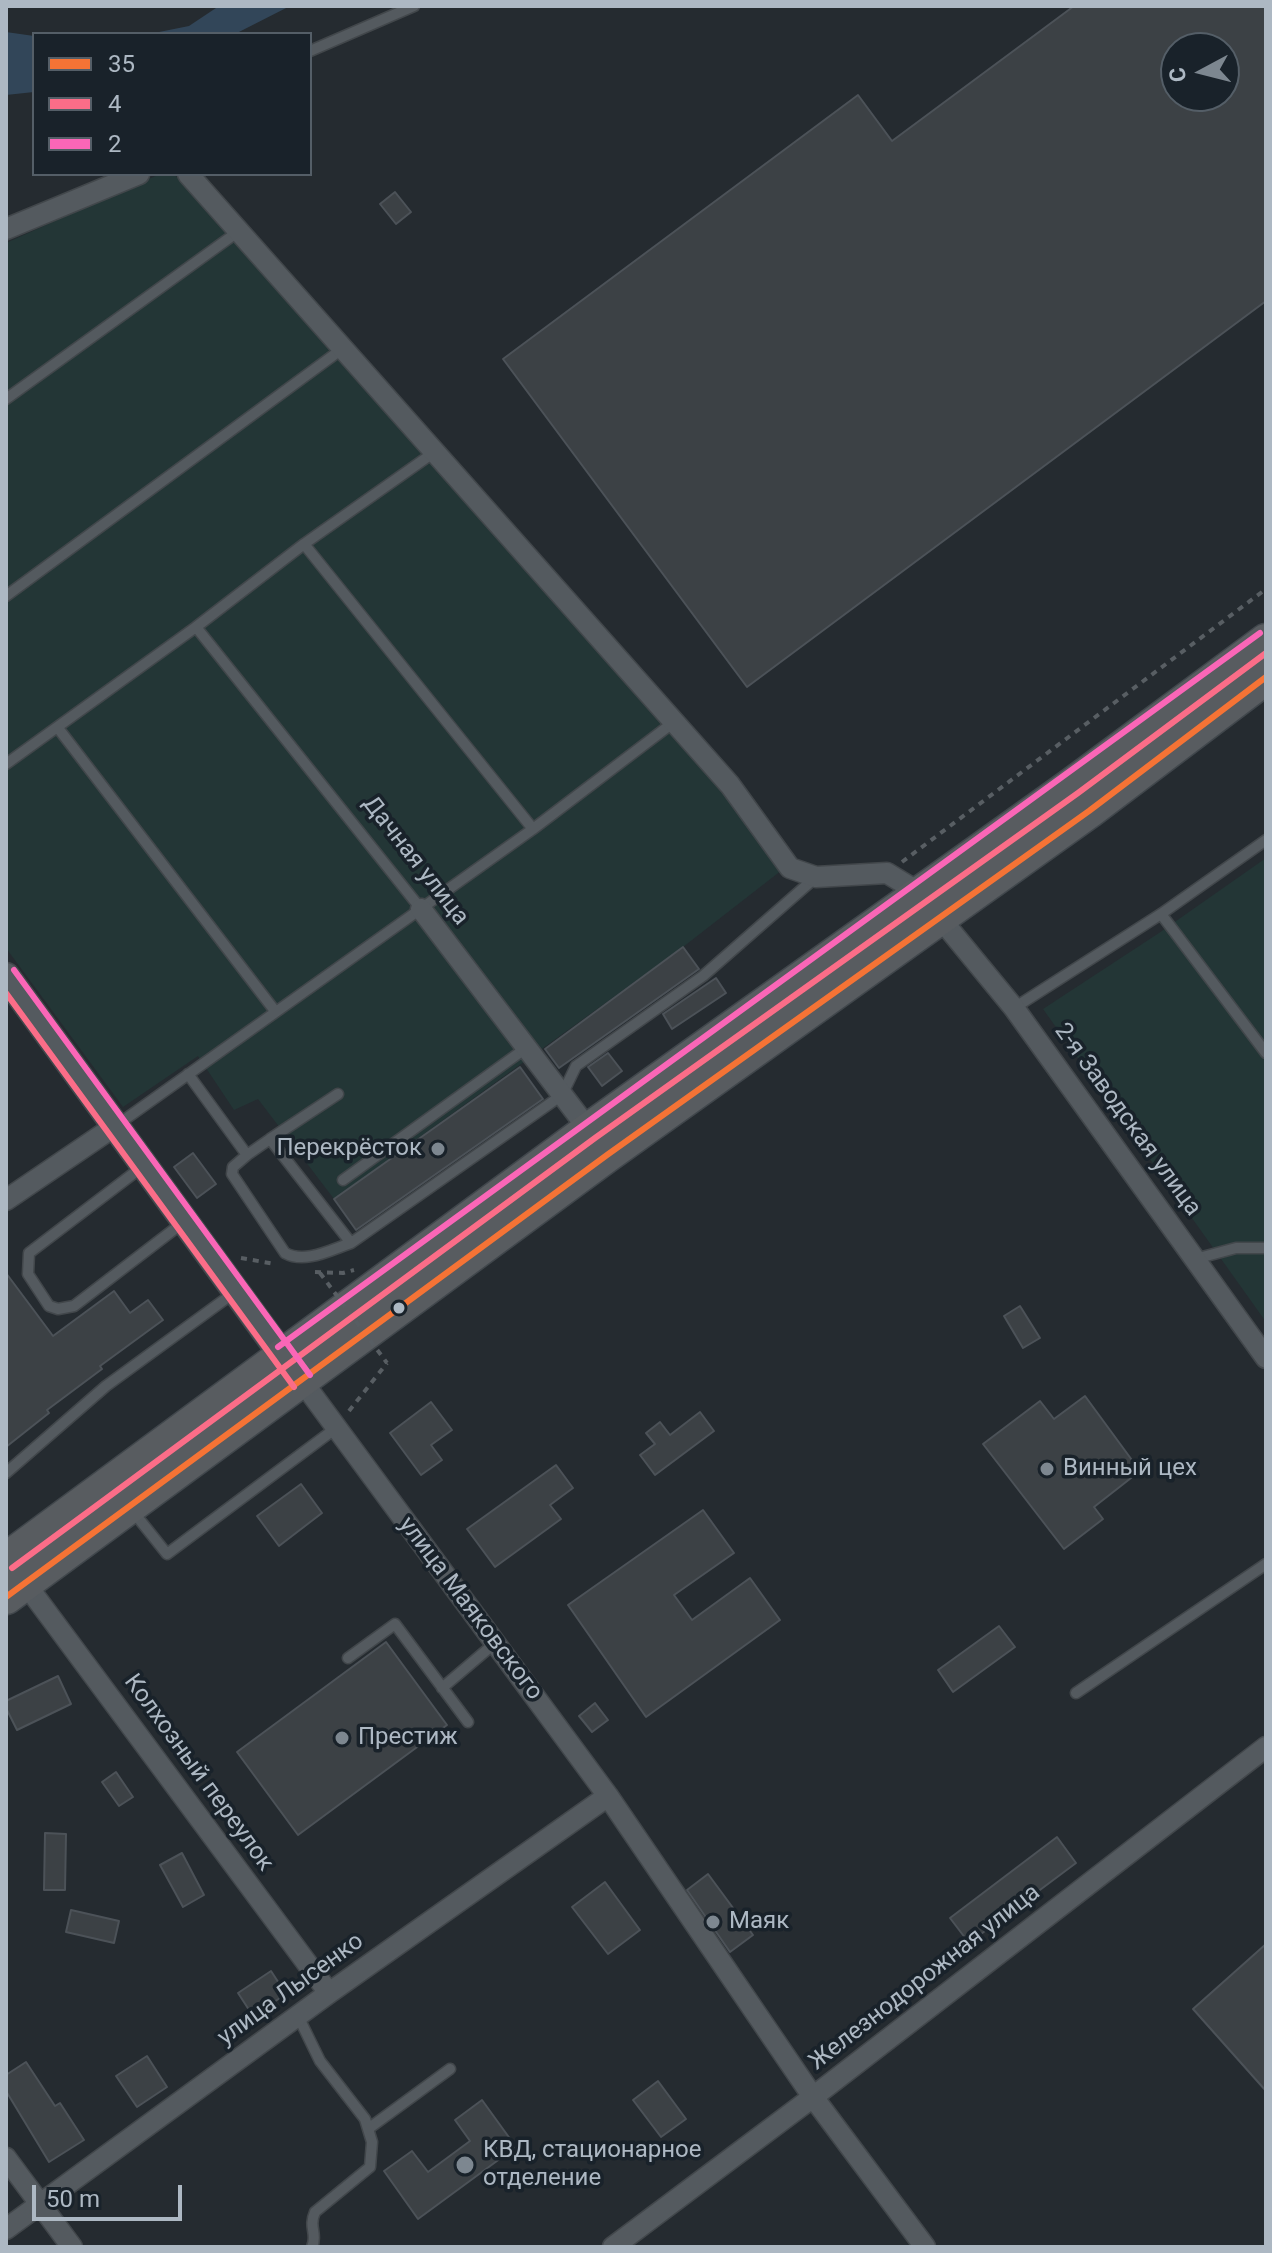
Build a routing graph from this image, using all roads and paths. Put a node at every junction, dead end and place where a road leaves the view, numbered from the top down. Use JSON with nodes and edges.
{"nodes":[{"id":1,"x":414,"y":6,"type":"edge"},
{"id":2,"x":312,"y":50,"type":"edge"},
{"id":3,"x":134,"y":176,"type":"edge"},
{"id":4,"x":190,"y":176,"type":"edge"},
{"id":5,"x":6,"y":229,"type":"edge"},
{"id":6,"x":239,"y":231,"type":"junction"},
{"id":7,"x":342,"y":349,"type":"junction"},
{"id":8,"x":6,"y":399,"type":"edge"},
{"id":9,"x":436,"y":451,"type":"junction"},
{"id":10,"x":304,"y":544,"type":"junction"},
{"id":11,"x":1266,"y":589,"type":"edge"},
{"id":12,"x":6,"y":596,"type":"edge"},
{"id":13,"x":196,"y":627,"type":"junction"},
{"id":14,"x":1266,"y":641,"type":"edge"},
{"id":15,"x":1266,"y":677,"type":"edge"},
{"id":16,"x":674,"y":722,"type":"junction"},
{"id":17,"x":58,"y":728,"type":"junction"},
{"id":18,"x":6,"y":764,"type":"edge"},
{"id":19,"x":533,"y":829,"type":"junction"},
{"id":20,"x":1266,"y":840,"type":"edge"},
{"id":21,"x":887,"y":873,"type":"junction"},
{"id":22,"x":816,"y":877,"type":"junction"},
{"id":23,"x":929,"y":907,"type":"junction"},
{"id":24,"x":421,"y":909,"type":"junction"},
{"id":25,"x":1161,"y":914,"type":"junction"},
{"id":26,"x":6,"y":976,"type":"edge"},
{"id":27,"x":1014,"y":1008,"type":"junction"},
{"id":28,"x":275,"y":1011,"type":"junction"},
{"id":29,"x":526,"y":1048,"type":"junction"},
{"id":30,"x":1266,"y":1053,"type":"edge"},
{"id":31,"x":188,"y":1074,"type":"junction"},
{"id":32,"x":338,"y":1094,"type":"dead end"},
{"id":33,"x":562,"y":1095,"type":"junction"},
{"id":34,"x":115,"y":1126,"type":"junction"},
{"id":35,"x":589,"y":1130,"type":"junction"},
{"id":36,"x":270,"y":1139,"type":"junction"},
{"id":37,"x":247,"y":1155,"type":"junction"},
{"id":38,"x":144,"y":1166,"type":"junction"},
{"id":39,"x":343,"y":1180,"type":"dead end"},
{"id":40,"x":6,"y":1200,"type":"edge"},
{"id":41,"x":185,"y":1221,"type":"junction"},
{"id":42,"x":351,"y":1243,"type":"junction"},
{"id":43,"x":1266,"y":1248,"type":"edge"},
{"id":44,"x":1195,"y":1259,"type":"junction"},
{"id":45,"x":320,"y":1273,"type":"dead end"},
{"id":46,"x":237,"y":1291,"type":"junction"},
{"id":47,"x":1266,"y":1358,"type":"edge"},
{"id":48,"x":293,"y":1368,"type":"junction"},
{"id":49,"x":336,"y":1428,"type":"junction"},
{"id":50,"x":6,"y":1473,"type":"edge"},
{"id":51,"x":130,"y":1507,"type":"junction"},
{"id":52,"x":1266,"y":1564,"type":"edge"},
{"id":53,"x":12,"y":1580,"type":"edge"},
{"id":54,"x":495,"y":1643,"type":"junction"},
{"id":55,"x":348,"y":1658,"type":"dead end"},
{"id":56,"x":442,"y":1688,"type":"junction"},
{"id":57,"x":1076,"y":1693,"type":"dead end"},
{"id":58,"x":468,"y":1722,"type":"dead end"},
{"id":59,"x":1266,"y":1747,"type":"edge"},
{"id":60,"x":608,"y":1796,"type":"junction"},
{"id":61,"x":329,"y":1993,"type":"junction"},
{"id":62,"x":298,"y":2016,"type":"junction"},
{"id":63,"x":450,"y":2069,"type":"dead end"},
{"id":64,"x":813,"y":2097,"type":"junction"},
{"id":65,"x":368,"y":2129,"type":"junction"},
{"id":66,"x":6,"y":2158,"type":"edge"},
{"id":67,"x":40,"y":2204,"type":"junction"},
{"id":68,"x":6,"y":2229,"type":"edge"},
{"id":69,"x":617,"y":2246,"type":"edge"},
{"id":70,"x":72,"y":2247,"type":"edge"},
{"id":71,"x":312,"y":2247,"type":"edge"},
{"id":72,"x":925,"y":2247,"type":"edge"}],
"edges":[{"from":1,"to":2,"type":"lane"},
{"from":3,"to":5,"type":"street"},
{"from":4,"to":6,"type":"street"},
{"from":6,"to":7,"type":"street"},
{"from":6,"to":8,"type":"lane"},
{"from":7,"to":9,"type":"street"},
{"from":7,"to":12,"type":"lane"},
{"from":9,"to":10,"type":"lane"},
{"from":9,"to":16,"type":"street"},
{"from":10,"to":13,"type":"lane"},
{"from":10,"to":19,"type":"lane"},
{"from":11,"to":21,"type":"path"},
{"from":13,"to":17,"type":"lane"},
{"from":13,"to":24,"type":"lane","name":"Дачная улица"},
{"from":14,"to":23,"type":"highway"},
{"from":15,"to":23,"type":"highway"},
{"from":16,"to":19,"type":"lane"},
{"from":16,"to":22,"type":"street"},
{"from":17,"to":18,"type":"lane"},
{"from":17,"to":28,"type":"lane"},
{"from":19,"to":24,"type":"lane"},
{"from":20,"to":25,"type":"lane"},
{"from":21,"to":22,"type":"street"},
{"from":21,"to":23,"type":"street","name":"2-я Заводская улица"},
{"from":22,"to":33,"type":"lane"},
{"from":23,"to":27,"type":"street","name":"2-я Заводская улица"},
{"from":23,"to":35,"type":"highway"},
{"from":23,"to":48,"type":"highway"},
{"from":24,"to":28,"type":"lane"},
{"from":24,"to":29,"type":"street","name":"Дачная улица"},
{"from":25,"to":27,"type":"lane"},
{"from":25,"to":30,"type":"lane"},
{"from":26,"to":34,"type":"street","name":"улица Маяковского"},
{"from":27,"to":44,"type":"street","name":"2-я Заводская улица"},
{"from":28,"to":31,"type":"lane"},
{"from":29,"to":33,"type":"street","name":"Дачная улица"},
{"from":29,"to":39,"type":"lane"},
{"from":31,"to":34,"type":"lane"},
{"from":31,"to":37,"type":"lane"},
{"from":32,"to":36,"type":"lane"},
{"from":33,"to":35,"type":"street","name":"Дачная улица"},
{"from":33,"to":42,"type":"lane"},
{"from":34,"to":38,"type":"street","name":"улица Маяковского"},
{"from":34,"to":40,"type":"street"},
{"from":35,"to":48,"type":"highway"},
{"from":36,"to":37,"type":"lane"},
{"from":36,"to":42,"type":"lane"},
{"from":37,"to":42,"type":"lane"},
{"from":38,"to":41,"type":"street","name":"улица Маяковского"},
{"from":38,"to":41,"type":"lane"},
{"from":41,"to":46,"type":"street","name":"улица Маяковского"},
{"from":43,"to":44,"type":"lane"},
{"from":44,"to":47,"type":"street","name":"2-я Заводская улица"},
{"from":45,"to":49,"type":"path","bridge":true},
{"from":46,"to":48,"type":"street","name":"улица Маяковского"},
{"from":46,"to":50,"type":"lane"},
{"from":48,"to":49,"type":"street","name":"улица Маяковского"},
{"from":48,"to":51,"type":"highway"},
{"from":48,"to":53,"type":"highway"},
{"from":49,"to":51,"type":"lane"},
{"from":49,"to":54,"type":"street","name":"улица Маяковского"},
{"from":51,"to":53,"type":"highway"},
{"from":52,"to":57,"type":"lane"},
{"from":53,"to":61,"type":"street","name":"Колхозный переулок"},
{"from":54,"to":56,"type":"lane"},
{"from":54,"to":60,"type":"street","name":"улица Маяковского"},
{"from":55,"to":56,"type":"lane"},
{"from":56,"to":58,"type":"lane"},
{"from":59,"to":64,"type":"street","name":"Железнодорожная улица"},
{"from":60,"to":61,"type":"street","name":"улица Лысенко"},
{"from":60,"to":64,"type":"street","name":"улица Маяковского"},
{"from":61,"to":62,"type":"street","name":"улица Лысенко"},
{"from":62,"to":65,"type":"lane"},
{"from":62,"to":67,"type":"street","name":"улица Лысенко"},
{"from":63,"to":65,"type":"lane"},
{"from":64,"to":69,"type":"street","name":"Железнодорожная улица"},
{"from":64,"to":72,"type":"street","name":"улица Маяковского"},
{"from":65,"to":71,"type":"lane"},
{"from":66,"to":67,"type":"street"},
{"from":67,"to":68,"type":"street","name":"улица Лысенко"},
{"from":67,"to":70,"type":"street"}]}
